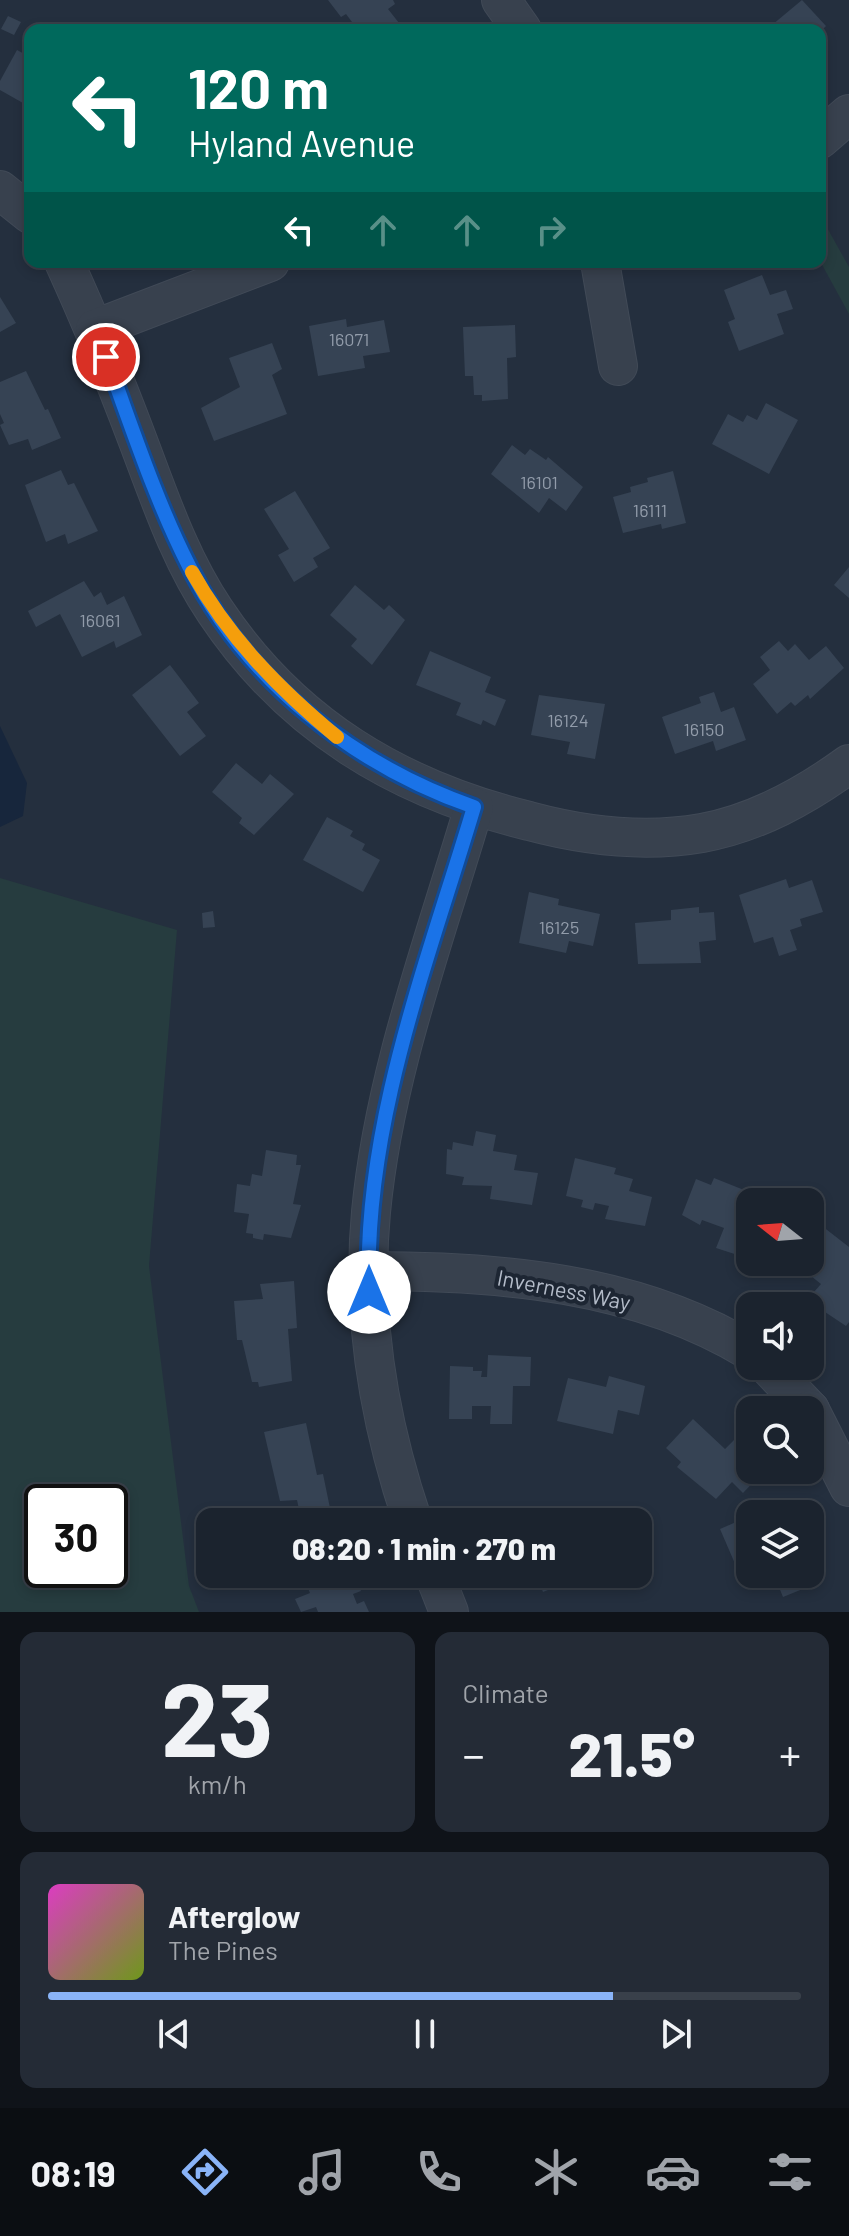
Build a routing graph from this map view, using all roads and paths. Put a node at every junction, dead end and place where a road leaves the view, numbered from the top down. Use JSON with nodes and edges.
{"nodes":[{"id":1,"x":501,"y":0,"type":"edge"},
{"id":2,"x":518,"y":24,"type":"edge"},
{"id":3,"x":849,"y":114,"type":"edge"},
{"id":4,"x":826,"y":134,"type":"edge"},
{"id":5,"x":0,"y":190,"type":"edge"},
{"id":6,"x":24,"y":209,"type":"edge"},
{"id":7,"x":67,"y":268,"type":"edge"},
{"id":8,"x":254,"y":268,"type":"edge"},
{"id":9,"x":601,"y":268,"type":"edge"},
{"id":10,"x":95,"y":329,"type":"junction"},
{"id":11,"x":618,"y":366,"type":"dead end"},
{"id":12,"x":849,"y":764,"type":"edge"},
{"id":13,"x":474,"y":807,"type":"junction"},
{"id":14,"x":368,"y":1271,"type":"junction"},
{"id":15,"x":736,"y":1343,"type":"edge"},
{"id":16,"x":781,"y":1380,"type":"edge"},
{"id":17,"x":797,"y":1396,"type":"edge"},
{"id":18,"x":824,"y":1438,"type":"edge"},
{"id":19,"x":849,"y":1487,"type":"edge"},
{"id":20,"x":409,"y":1508,"type":"edge"},
{"id":21,"x":440,"y":1588,"type":"edge"},
{"id":22,"x":449,"y":1612,"type":"edge"}],
"edges":[{"from":1,"to":2,"type":"street"},
{"from":3,"to":4,"type":"street"},
{"from":5,"to":6,"type":"street"},
{"from":7,"to":10,"type":"street"},
{"from":8,"to":10,"type":"street"},
{"from":9,"to":11,"type":"street"},
{"from":10,"to":13,"type":"street"},
{"from":12,"to":13,"type":"street"},
{"from":13,"to":14,"type":"street"},
{"from":14,"to":15,"type":"street","name":"Inverness Way"},
{"from":14,"to":20,"type":"street"},
{"from":16,"to":17,"type":"street"},
{"from":18,"to":19,"type":"street"},
{"from":21,"to":22,"type":"street"}]}
